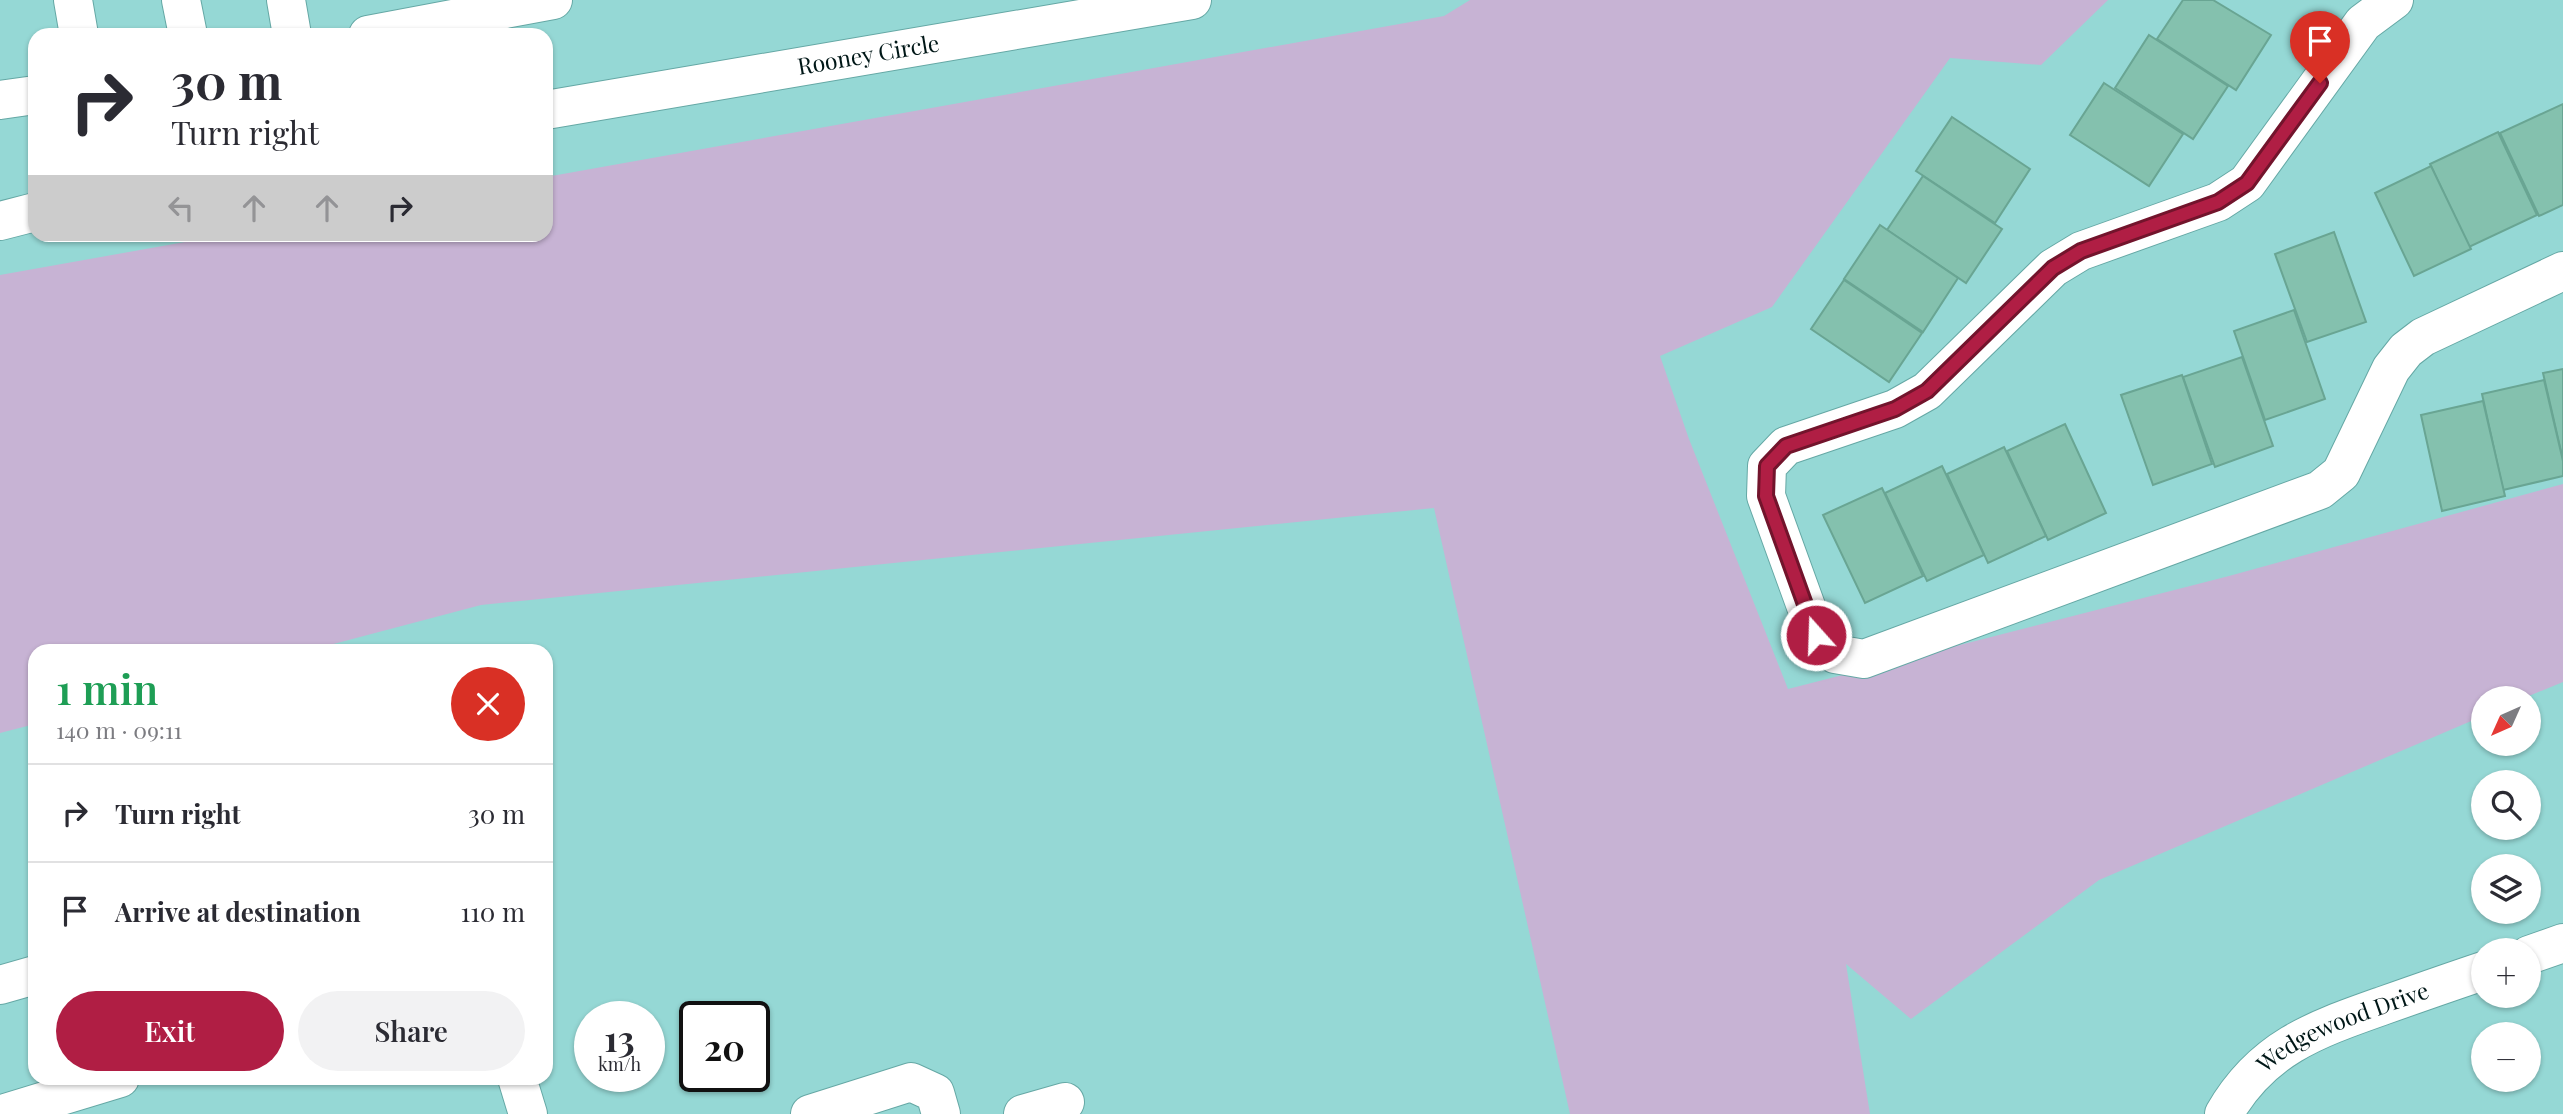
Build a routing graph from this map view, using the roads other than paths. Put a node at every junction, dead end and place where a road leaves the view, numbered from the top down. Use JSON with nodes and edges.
{"nodes":[{"id":1,"x":73,"y":0,"type":"edge"},
{"id":2,"x":181,"y":0,"type":"edge"},
{"id":3,"x":286,"y":0,"type":"edge"},
{"id":4,"x":553,"y":0,"type":"edge"},
{"id":5,"x":1178,"y":1,"type":"edge"},
{"id":6,"x":2390,"y":3,"type":"edge"},
{"id":7,"x":78,"y":28,"type":"edge"},
{"id":8,"x":187,"y":28,"type":"edge"},
{"id":9,"x":291,"y":28,"type":"edge"},
{"id":10,"x":405,"y":28,"type":"edge"},
{"id":11,"x":28,"y":96,"type":"edge"},
{"id":12,"x":0,"y":100,"type":"edge"},
{"id":13,"x":553,"y":109,"type":"edge"},
{"id":14,"x":28,"y":214,"type":"edge"},
{"id":15,"x":0,"y":221,"type":"edge"},
{"id":16,"x":2563,"y":271,"type":"edge"},
{"id":17,"x":2563,"y":943,"type":"edge"},
{"id":18,"x":2541,"y":951,"type":"edge"},
{"id":19,"x":2471,"y":975,"type":"edge"},
{"id":20,"x":28,"y":977,"type":"edge"},
{"id":21,"x":0,"y":985,"type":"edge"},
{"id":22,"x":97,"y":1085,"type":"edge"},
{"id":23,"x":519,"y":1085,"type":"edge"},
{"id":24,"x":1065,"y":1102,"type":"dead end"},
{"id":25,"x":2,"y":1114,"type":"edge"},
{"id":26,"x":528,"y":1114,"type":"edge"},
{"id":27,"x":810,"y":1114,"type":"edge"},
{"id":28,"x":941,"y":1114,"type":"edge"},
{"id":29,"x":1023,"y":1114,"type":"edge"},
{"id":30,"x":2224,"y":1114,"type":"edge"}],
"edges":[{"from":1,"to":7,"type":"street"},
{"from":2,"to":8,"type":"street"},
{"from":3,"to":9,"type":"street"},
{"from":4,"to":10,"type":"street"},
{"from":5,"to":13,"type":"street","name":"Rooney Circle"},
{"from":6,"to":16,"type":"street"},
{"from":11,"to":12,"type":"street"},
{"from":14,"to":15,"type":"street"},
{"from":17,"to":18,"type":"street"},
{"from":19,"to":30,"type":"street","name":"Wedgewood Drive"},
{"from":20,"to":21,"type":"street"},
{"from":22,"to":25,"type":"street"},
{"from":23,"to":26,"type":"street"},
{"from":24,"to":29,"type":"street"},
{"from":27,"to":28,"type":"street"}]}
